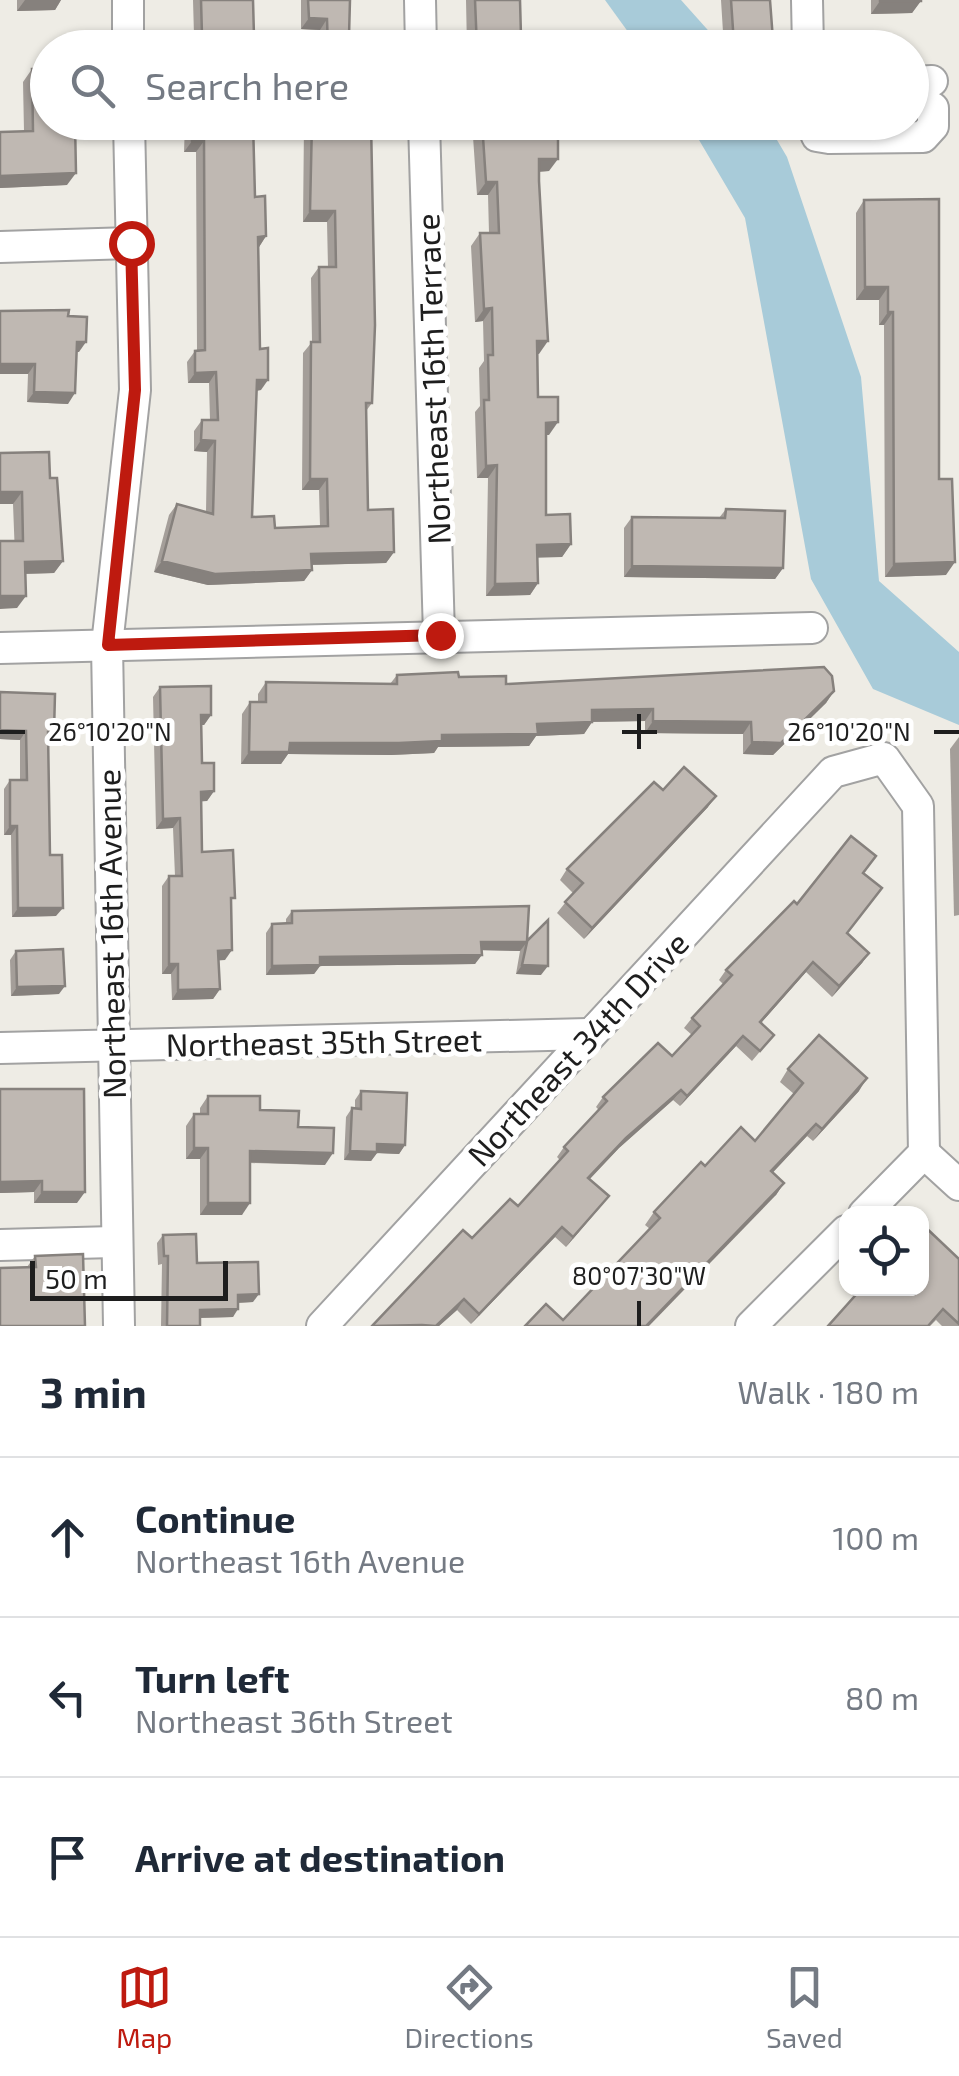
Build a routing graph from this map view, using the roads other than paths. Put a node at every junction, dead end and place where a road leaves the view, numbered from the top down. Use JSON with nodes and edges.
{"nodes":[{"id":1,"x":128,"y":0,"type":"edge"},
{"id":2,"x":420,"y":0,"type":"edge"},
{"id":3,"x":807,"y":0,"type":"edge"},
{"id":4,"x":128,"y":30,"type":"edge"},
{"id":5,"x":421,"y":30,"type":"edge"},
{"id":6,"x":808,"y":30,"type":"edge"},
{"id":7,"x":929,"y":104,"type":"edge"},
{"id":8,"x":929,"y":131,"type":"edge"},
{"id":9,"x":130,"y":140,"type":"edge"},
{"id":10,"x":425,"y":140,"type":"edge"},
{"id":11,"x":131,"y":243,"type":"junction"},
{"id":12,"x":0,"y":247,"type":"edge"},
{"id":13,"x":812,"y":628,"type":"dead end"},
{"id":14,"x":440,"y":635,"type":"junction"},
{"id":15,"x":108,"y":645,"type":"junction"},
{"id":16,"x":0,"y":648,"type":"edge"},
{"id":17,"x":588,"y":1034,"type":"junction"},
{"id":18,"x":111,"y":1046,"type":"junction"},
{"id":19,"x":0,"y":1048,"type":"edge"},
{"id":20,"x":924,"y":1153,"type":"junction"},
{"id":21,"x":959,"y":1185,"type":"edge"},
{"id":22,"x":872,"y":1206,"type":"edge"},
{"id":23,"x":839,"y":1238,"type":"edge"},
{"id":24,"x":114,"y":1242,"type":"junction"},
{"id":25,"x":0,"y":1245,"type":"edge"},
{"id":26,"x":118,"y":1326,"type":"edge"},
{"id":27,"x":322,"y":1326,"type":"edge"},
{"id":28,"x":752,"y":1326,"type":"edge"}],
"edges":[{"from":1,"to":4,"type":"street"},
{"from":2,"to":5,"type":"street"},
{"from":3,"to":6,"type":"street"},
{"from":7,"to":8,"type":"street"},
{"from":9,"to":11,"type":"street","name":"Northeast 16th Avenue"},
{"from":10,"to":14,"type":"street","name":"Northeast 16th Terrace"},
{"from":11,"to":12,"type":"street"},
{"from":11,"to":15,"type":"street","name":"Northeast 16th Avenue"},
{"from":13,"to":14,"type":"street"},
{"from":14,"to":15,"type":"street"},
{"from":15,"to":16,"type":"street"},
{"from":15,"to":18,"type":"street","name":"Northeast 16th Avenue"},
{"from":17,"to":18,"type":"street","name":"Northeast 35th Street"},
{"from":17,"to":20,"type":"street","name":"Northeast 34th Drive"},
{"from":17,"to":27,"type":"street","name":"Northeast 34th Drive"},
{"from":18,"to":19,"type":"street","name":"Northeast 35th Street"},
{"from":18,"to":24,"type":"street","name":"Northeast 16th Avenue"},
{"from":20,"to":21,"type":"street"},
{"from":20,"to":22,"type":"street"},
{"from":23,"to":28,"type":"street"},
{"from":24,"to":25,"type":"street"},
{"from":24,"to":26,"type":"street","name":"Northeast 16th Avenue"}]}
